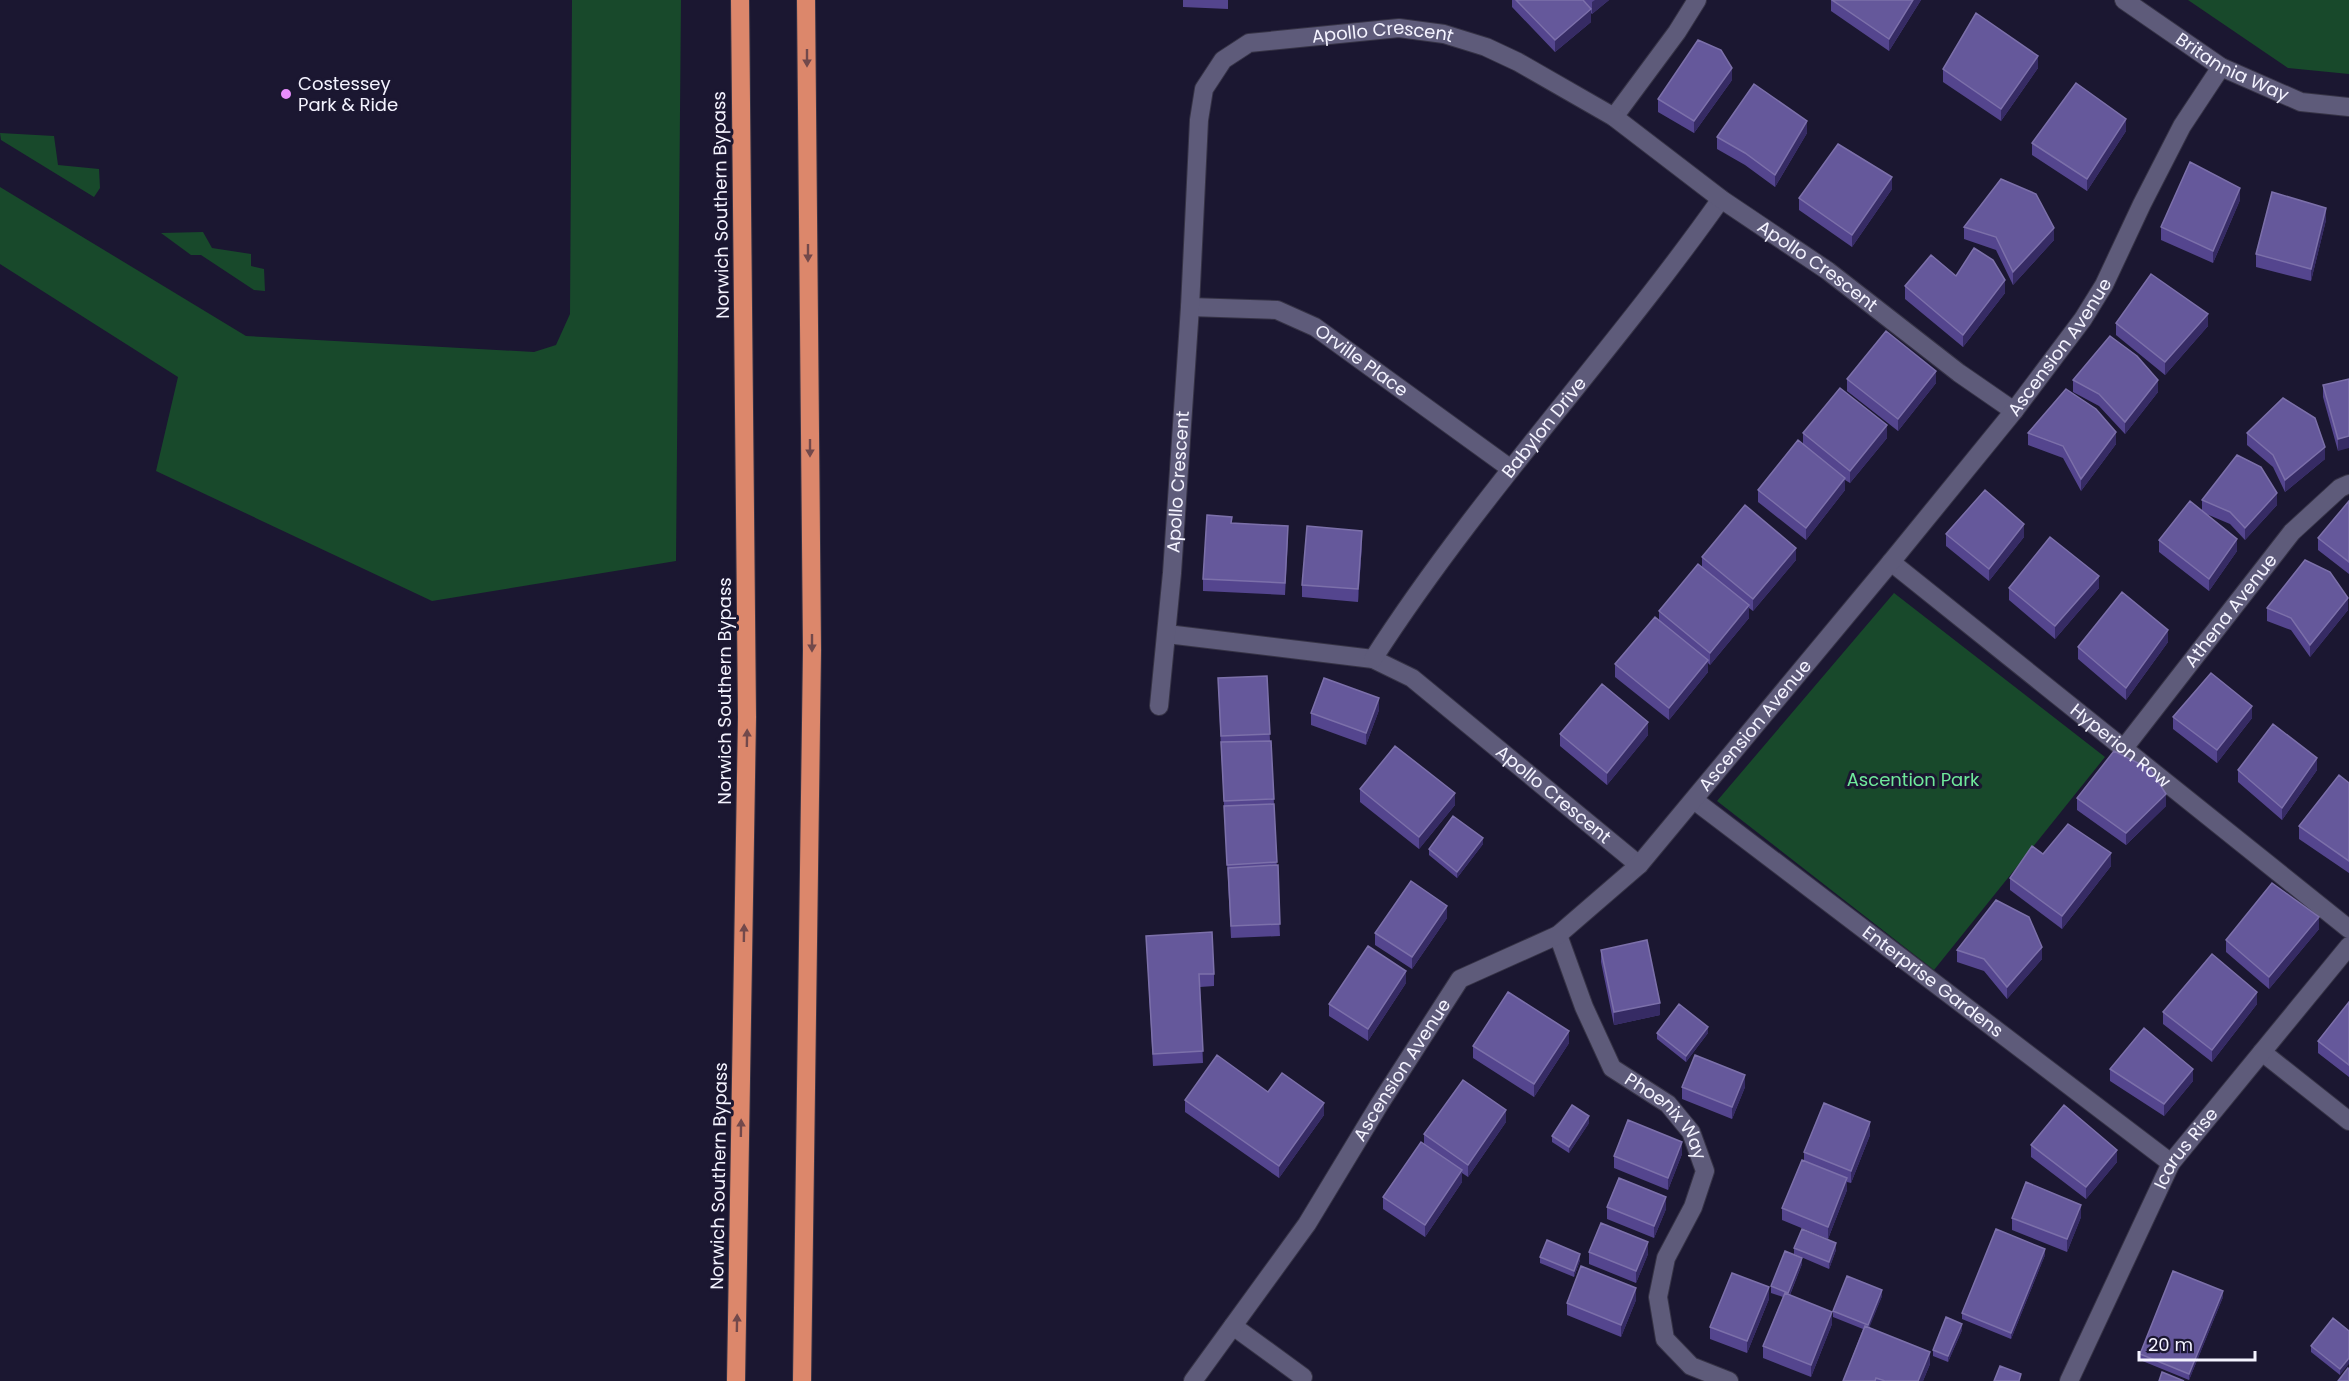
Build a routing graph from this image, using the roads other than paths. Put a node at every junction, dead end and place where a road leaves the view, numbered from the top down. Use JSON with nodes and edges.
{"nodes":[{"id":1,"x":740,"y":0,"type":"edge"},
{"id":2,"x":806,"y":0,"type":"edge"},
{"id":3,"x":1697,"y":0,"type":"edge"},
{"id":4,"x":2124,"y":0,"type":"edge"},
{"id":5,"x":2221,"y":67,"type":"junction"},
{"id":6,"x":2349,"y":107,"type":"edge"},
{"id":7,"x":1614,"y":117,"type":"junction"},
{"id":8,"x":1721,"y":199,"type":"junction"},
{"id":9,"x":1190,"y":307,"type":"junction"},
{"id":10,"x":2013,"y":411,"type":"junction"},
{"id":11,"x":1511,"y":469,"type":"junction"},
{"id":12,"x":2349,"y":484,"type":"edge"},
{"id":13,"x":1891,"y":562,"type":"junction"},
{"id":14,"x":1167,"y":634,"type":"junction"},
{"id":15,"x":1373,"y":659,"type":"junction"},
{"id":16,"x":1158,"y":706,"type":"dead end"},
{"id":17,"x":2124,"y":748,"type":"junction"},
{"id":18,"x":1694,"y":800,"type":"junction"},
{"id":19,"x":1638,"y":865,"type":"junction"},
{"id":20,"x":2349,"y":929,"type":"edge"},
{"id":21,"x":1558,"y":935,"type":"junction"},
{"id":22,"x":2349,"y":946,"type":"edge"},
{"id":23,"x":2262,"y":1052,"type":"junction"},
{"id":24,"x":2349,"y":1121,"type":"edge"},
{"id":25,"x":2171,"y":1163,"type":"junction"},
{"id":26,"x":1233,"y":1326,"type":"junction"},
{"id":27,"x":1303,"y":1377,"type":"dead end"},
{"id":28,"x":736,"y":1381,"type":"edge"},
{"id":29,"x":802,"y":1381,"type":"edge"},
{"id":30,"x":1193,"y":1381,"type":"edge"},
{"id":31,"x":1729,"y":1381,"type":"edge"},
{"id":32,"x":2069,"y":1381,"type":"edge"}],
"edges":[{"from":28,"to":1,"type":"highway","name":"Norwich Southern Bypass","one_way":true},
{"from":2,"to":29,"type":"highway","one_way":true},
{"from":3,"to":7,"type":"street"},
{"from":4,"to":5,"type":"street","name":"Britannia Way"},
{"from":5,"to":6,"type":"street","name":"Britannia Way"},
{"from":5,"to":10,"type":"street","name":"Ascension Avenue"},
{"from":7,"to":8,"type":"street","name":"Apollo Crescent"},
{"from":7,"to":9,"type":"street","name":"Apollo Crescent"},
{"from":8,"to":10,"type":"street","name":"Apollo Crescent"},
{"from":8,"to":11,"type":"street","name":"Babylon Drive"},
{"from":9,"to":11,"type":"street","name":"Orville Place"},
{"from":9,"to":14,"type":"street","name":"Apollo Crescent"},
{"from":10,"to":13,"type":"street","name":"Ascension Avenue"},
{"from":11,"to":15,"type":"street","name":"Babylon Drive"},
{"from":12,"to":17,"type":"street","name":"Athena Avenue"},
{"from":13,"to":17,"type":"street","name":"Hyperion Row"},
{"from":13,"to":18,"type":"street","name":"Ascension Avenue"},
{"from":14,"to":15,"type":"street","name":"Apollo Crescent"},
{"from":14,"to":16,"type":"street","name":"Apollo Crescent"},
{"from":15,"to":19,"type":"street","name":"Apollo Crescent"},
{"from":17,"to":20,"type":"street","name":"Hyperion Row"},
{"from":18,"to":19,"type":"street","name":"Ascension Avenue"},
{"from":18,"to":25,"type":"street","name":"Enterprise Gardens"},
{"from":19,"to":21,"type":"street","name":"Ascension Avenue"},
{"from":21,"to":26,"type":"street","name":"Ascension Avenue"},
{"from":21,"to":31,"type":"street","name":"Phoenix Way"},
{"from":22,"to":23,"type":"street","name":"Icarus Rise"},
{"from":23,"to":24,"type":"street"},
{"from":23,"to":25,"type":"street","name":"Icarus Rise"},
{"from":25,"to":32,"type":"street","name":"Icarus Rise"},
{"from":26,"to":27,"type":"street"},
{"from":26,"to":30,"type":"street","name":"Ascension Avenue"}]}
